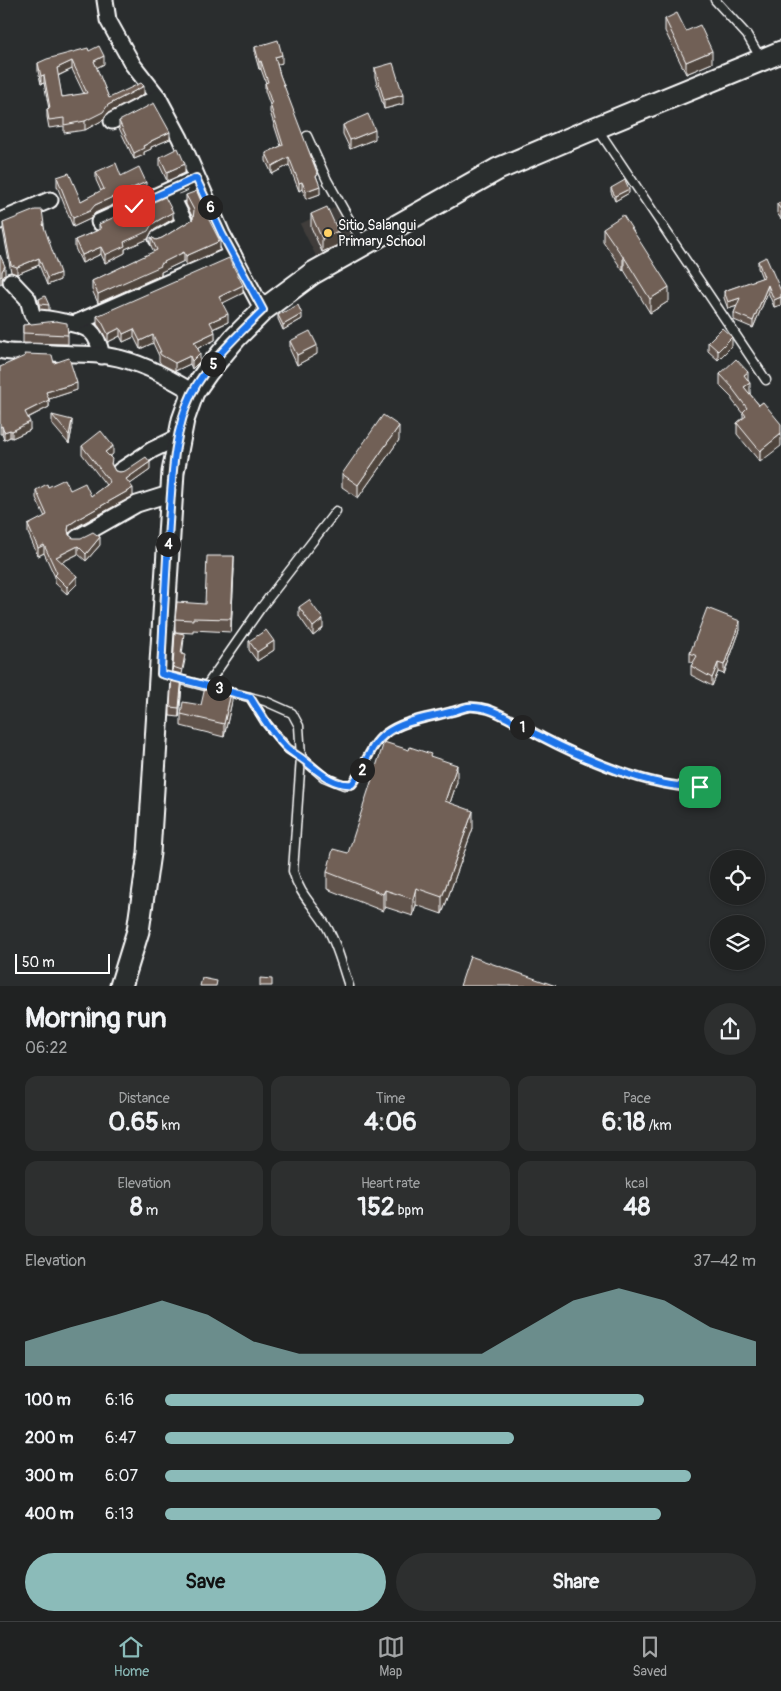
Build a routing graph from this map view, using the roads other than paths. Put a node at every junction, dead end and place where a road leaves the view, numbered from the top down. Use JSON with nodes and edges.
{"nodes":[{"id":1,"x":105,"y":0,"type":"edge"},
{"id":2,"x":716,"y":0,"type":"edge"},
{"id":3,"x":772,"y":56,"type":"edge"},
{"id":4,"x":158,"y":97,"type":"junction"},
{"id":5,"x":112,"y":121,"type":"dead end"},
{"id":6,"x":597,"y":127,"type":"junction"},
{"id":7,"x":307,"y":136,"type":"dead end"},
{"id":8,"x":196,"y":178,"type":"junction"},
{"id":9,"x":172,"y":195,"type":"junction"},
{"id":10,"x":50,"y":200,"type":"dead end"},
{"id":11,"x":0,"y":221,"type":"edge"},
{"id":12,"x":99,"y":222,"type":"edge"},
{"id":13,"x":157,"y":239,"type":"edge"},
{"id":14,"x":364,"y":246,"type":"junction"},
{"id":15,"x":233,"y":254,"type":"junction"},
{"id":16,"x":11,"y":281,"type":"dead end"},
{"id":17,"x":263,"y":310,"type":"junction"},
{"id":18,"x":76,"y":323,"type":"junction"},
{"id":19,"x":0,"y":350,"type":"edge"},
{"id":20,"x":102,"y":356,"type":"junction"},
{"id":21,"x":766,"y":380,"type":"dead end"},
{"id":22,"x":193,"y":392,"type":"junction"},
{"id":23,"x":179,"y":437,"type":"junction"},
{"id":24,"x":120,"y":471,"type":"edge"},
{"id":25,"x":172,"y":493,"type":"junction"},
{"id":26,"x":336,"y":511,"type":"dead end"},
{"id":27,"x":77,"y":538,"type":"edge"},
{"id":28,"x":161,"y":674,"type":"junction"},
{"id":29,"x":207,"y":685,"type":"junction"},
{"id":30,"x":250,"y":697,"type":"junction"},
{"id":31,"x":301,"y":757,"type":"junction"},
{"id":32,"x":700,"y":787,"type":"dead end"},
{"id":33,"x":121,"y":986,"type":"edge"},
{"id":34,"x":349,"y":986,"type":"edge"}],
"edges":[{"from":1,"to":4,"type":"street"},
{"from":2,"to":3,"type":"lane"},
{"from":3,"to":6,"type":"street"},
{"from":4,"to":5,"type":"street"},
{"from":4,"to":8,"type":"street"},
{"from":6,"to":14,"type":"street"},
{"from":6,"to":21,"type":"lane"},
{"from":7,"to":14,"type":"lane"},
{"from":8,"to":9,"type":"street"},
{"from":8,"to":15,"type":"street"},
{"from":9,"to":12,"type":"street"},
{"from":9,"to":13,"type":"street"},
{"from":10,"to":11,"type":"street"},
{"from":14,"to":17,"type":"street"},
{"from":15,"to":17,"type":"street"},
{"from":15,"to":18,"type":"street"},
{"from":16,"to":18,"type":"street"},
{"from":17,"to":22,"type":"street"},
{"from":18,"to":20,"type":"street"},
{"from":19,"to":20,"type":"street"},
{"from":20,"to":22,"type":"street"},
{"from":22,"to":23,"type":"street"},
{"from":23,"to":24,"type":"street"},
{"from":23,"to":25,"type":"street"},
{"from":25,"to":27,"type":"street"},
{"from":25,"to":28,"type":"street"},
{"from":26,"to":29,"type":"lane"},
{"from":28,"to":29,"type":"lane"},
{"from":28,"to":33,"type":"street"},
{"from":29,"to":30,"type":"lane"},
{"from":30,"to":31,"type":"lane"},
{"from":30,"to":31,"type":"lane"},
{"from":31,"to":32,"type":"lane"},
{"from":31,"to":34,"type":"lane"}]}
